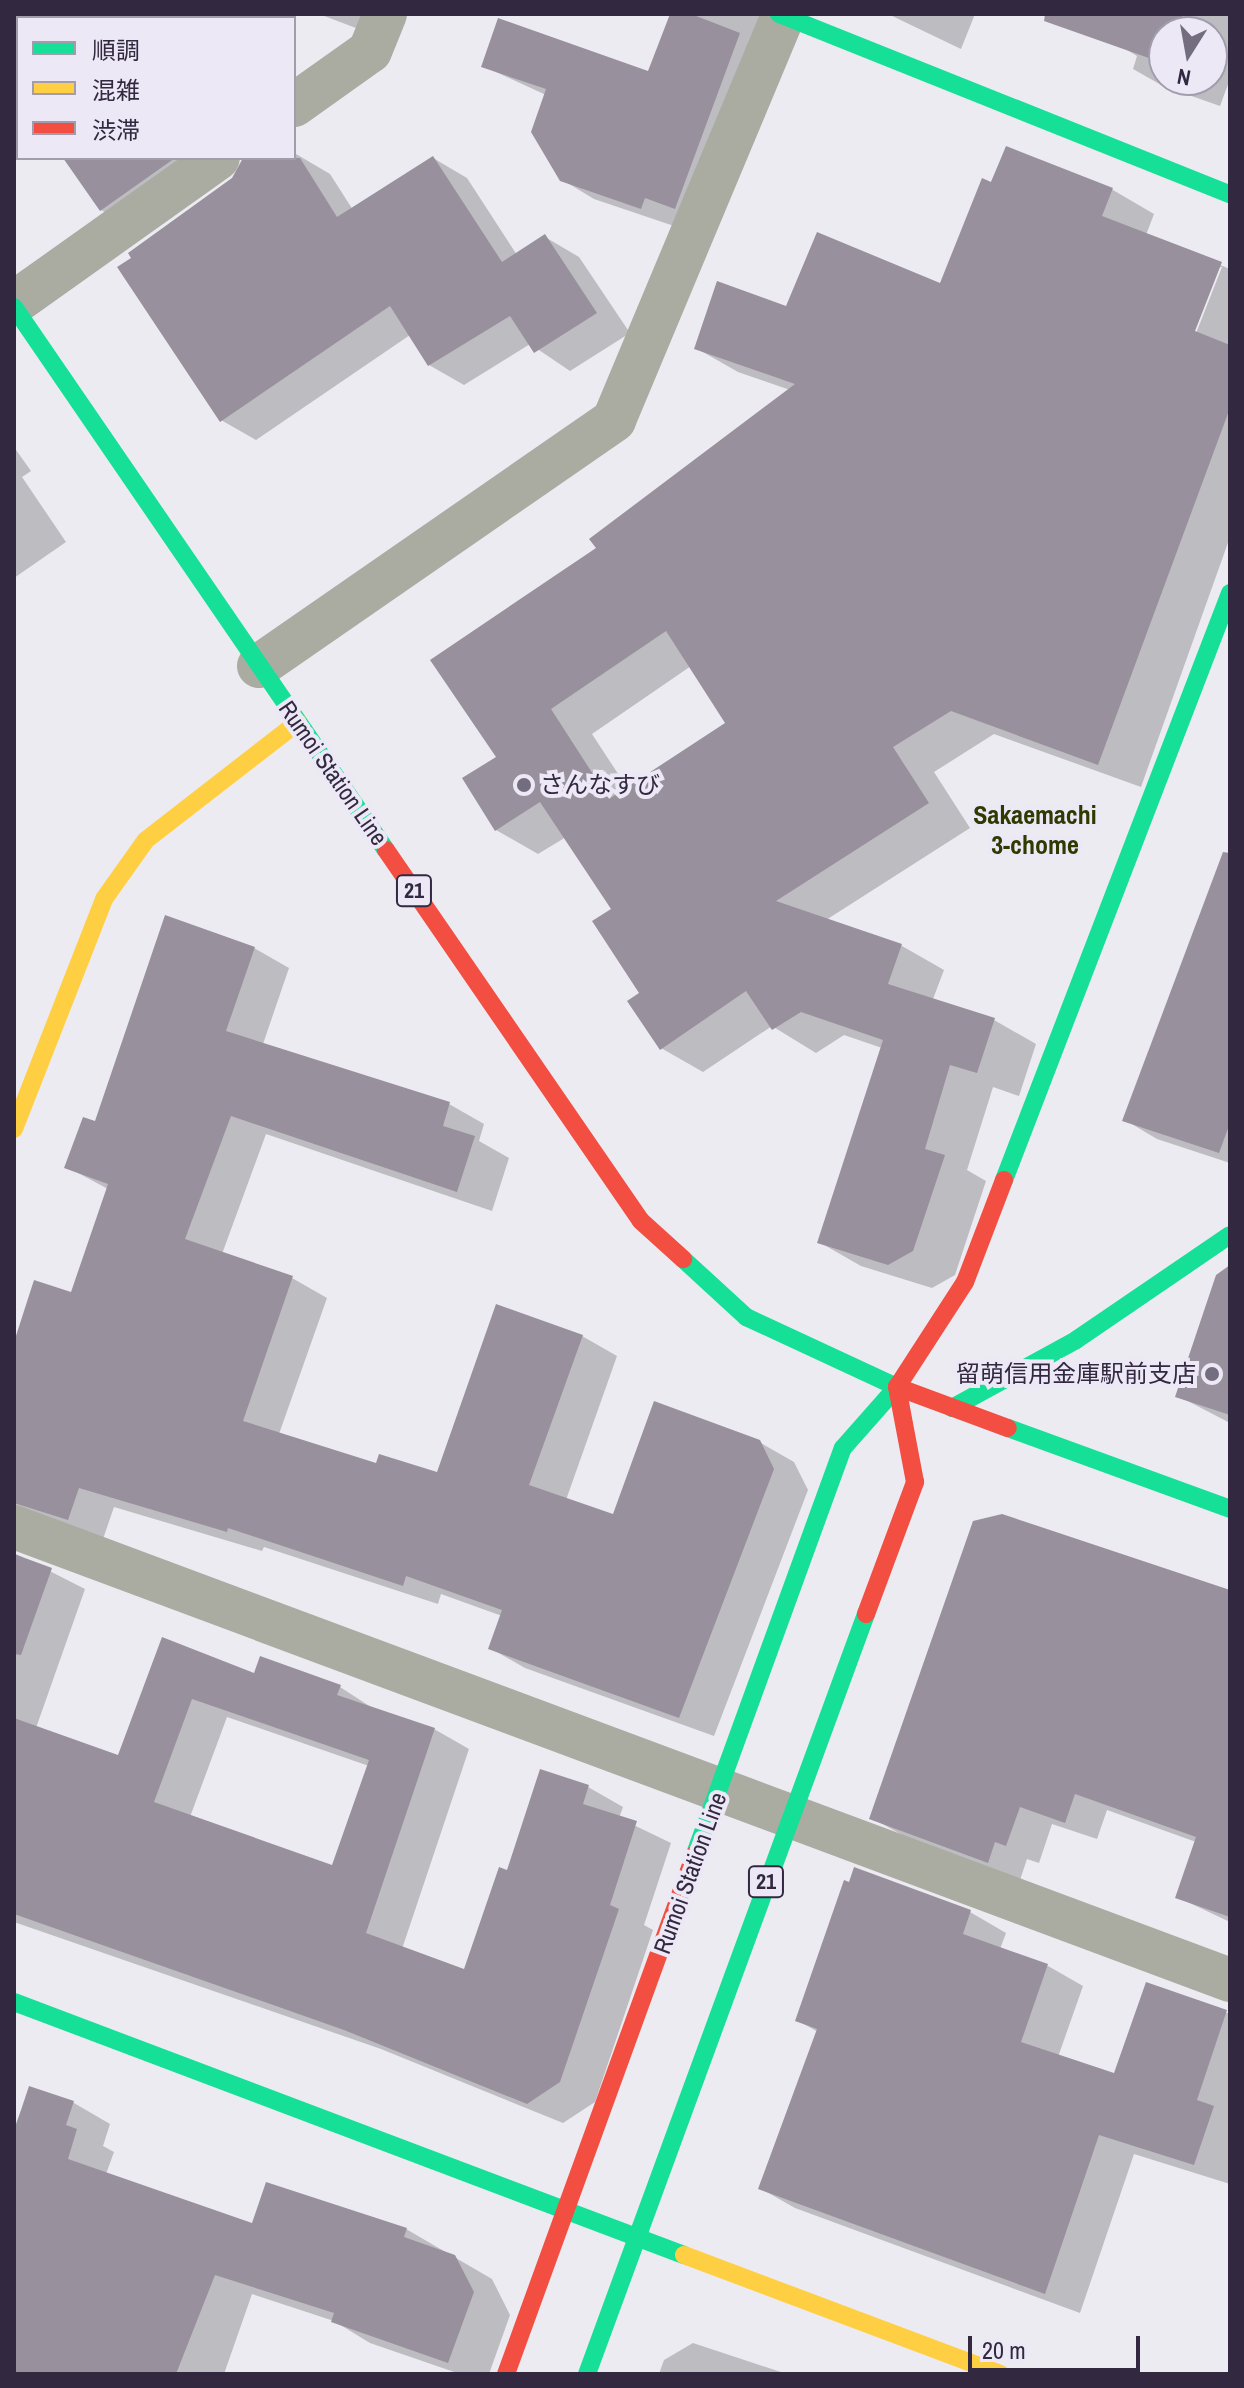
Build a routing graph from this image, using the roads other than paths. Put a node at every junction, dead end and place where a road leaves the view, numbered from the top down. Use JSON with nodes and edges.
{"nodes":[{"id":1,"x":385,"y":14,"type":"edge"},
{"id":2,"x":782,"y":15,"type":"edge"},
{"id":3,"x":296,"y":104,"type":"edge"},
{"id":4,"x":215,"y":160,"type":"edge"},
{"id":5,"x":1230,"y":194,"type":"edge"},
{"id":6,"x":14,"y":305,"type":"edge"},
{"id":7,"x":1230,"y":593,"type":"edge"},
{"id":8,"x":259,"y":666,"type":"junction"},
{"id":9,"x":298,"y":722,"type":"junction"},
{"id":10,"x":24,"y":1071,"type":"edge"},
{"id":11,"x":14,"y":1129,"type":"edge"},
{"id":12,"x":1230,"y":1235,"type":"edge"},
{"id":13,"x":897,"y":1387,"type":"junction"},
{"id":14,"x":952,"y":1408,"type":"junction"},
{"id":15,"x":1230,"y":1509,"type":"edge"},
{"id":16,"x":14,"y":1527,"type":"edge"},
{"id":17,"x":720,"y":1790,"type":"junction"},
{"id":18,"x":790,"y":1816,"type":"junction"},
{"id":19,"x":1230,"y":1980,"type":"edge"},
{"id":20,"x":14,"y":2002,"type":"edge"},
{"id":21,"x":565,"y":2213,"type":"junction"},
{"id":22,"x":635,"y":2240,"type":"junction"},
{"id":23,"x":506,"y":2374,"type":"edge"},
{"id":24,"x":587,"y":2374,"type":"edge"},
{"id":25,"x":1000,"y":2374,"type":"edge"}],
"edges":[{"from":1,"to":3,"type":"street"},
{"from":2,"to":5,"type":"street"},
{"from":2,"to":8,"type":"street"},
{"from":4,"to":6,"type":"street"},
{"from":6,"to":8,"type":"street","name":"Rumoi Station Line","number":"21"},
{"from":7,"to":13,"type":"street"},
{"from":8,"to":9,"type":"street","name":"Rumoi Station Line","number":"21"},
{"from":9,"to":10,"type":"street"},
{"from":9,"to":13,"type":"street","name":"Rumoi Station Line","number":"21"},
{"from":10,"to":11,"type":"street"},
{"from":12,"to":14,"type":"street"},
{"from":13,"to":14,"type":"street"},
{"from":13,"to":17,"type":"street","name":"Rumoi Station Line"},
{"from":13,"to":18,"type":"street","number":"21"},
{"from":14,"to":15,"type":"street"},
{"from":16,"to":17,"type":"street"},
{"from":17,"to":18,"type":"street"},
{"from":17,"to":21,"type":"street","name":"Rumoi Station Line"},
{"from":18,"to":19,"type":"street"},
{"from":18,"to":22,"type":"street","number":"21"},
{"from":20,"to":21,"type":"street"},
{"from":21,"to":22,"type":"street"},
{"from":21,"to":23,"type":"street","name":"Rumoi Station Line"},
{"from":22,"to":24,"type":"street","number":"21"},
{"from":22,"to":25,"type":"street"}]}
